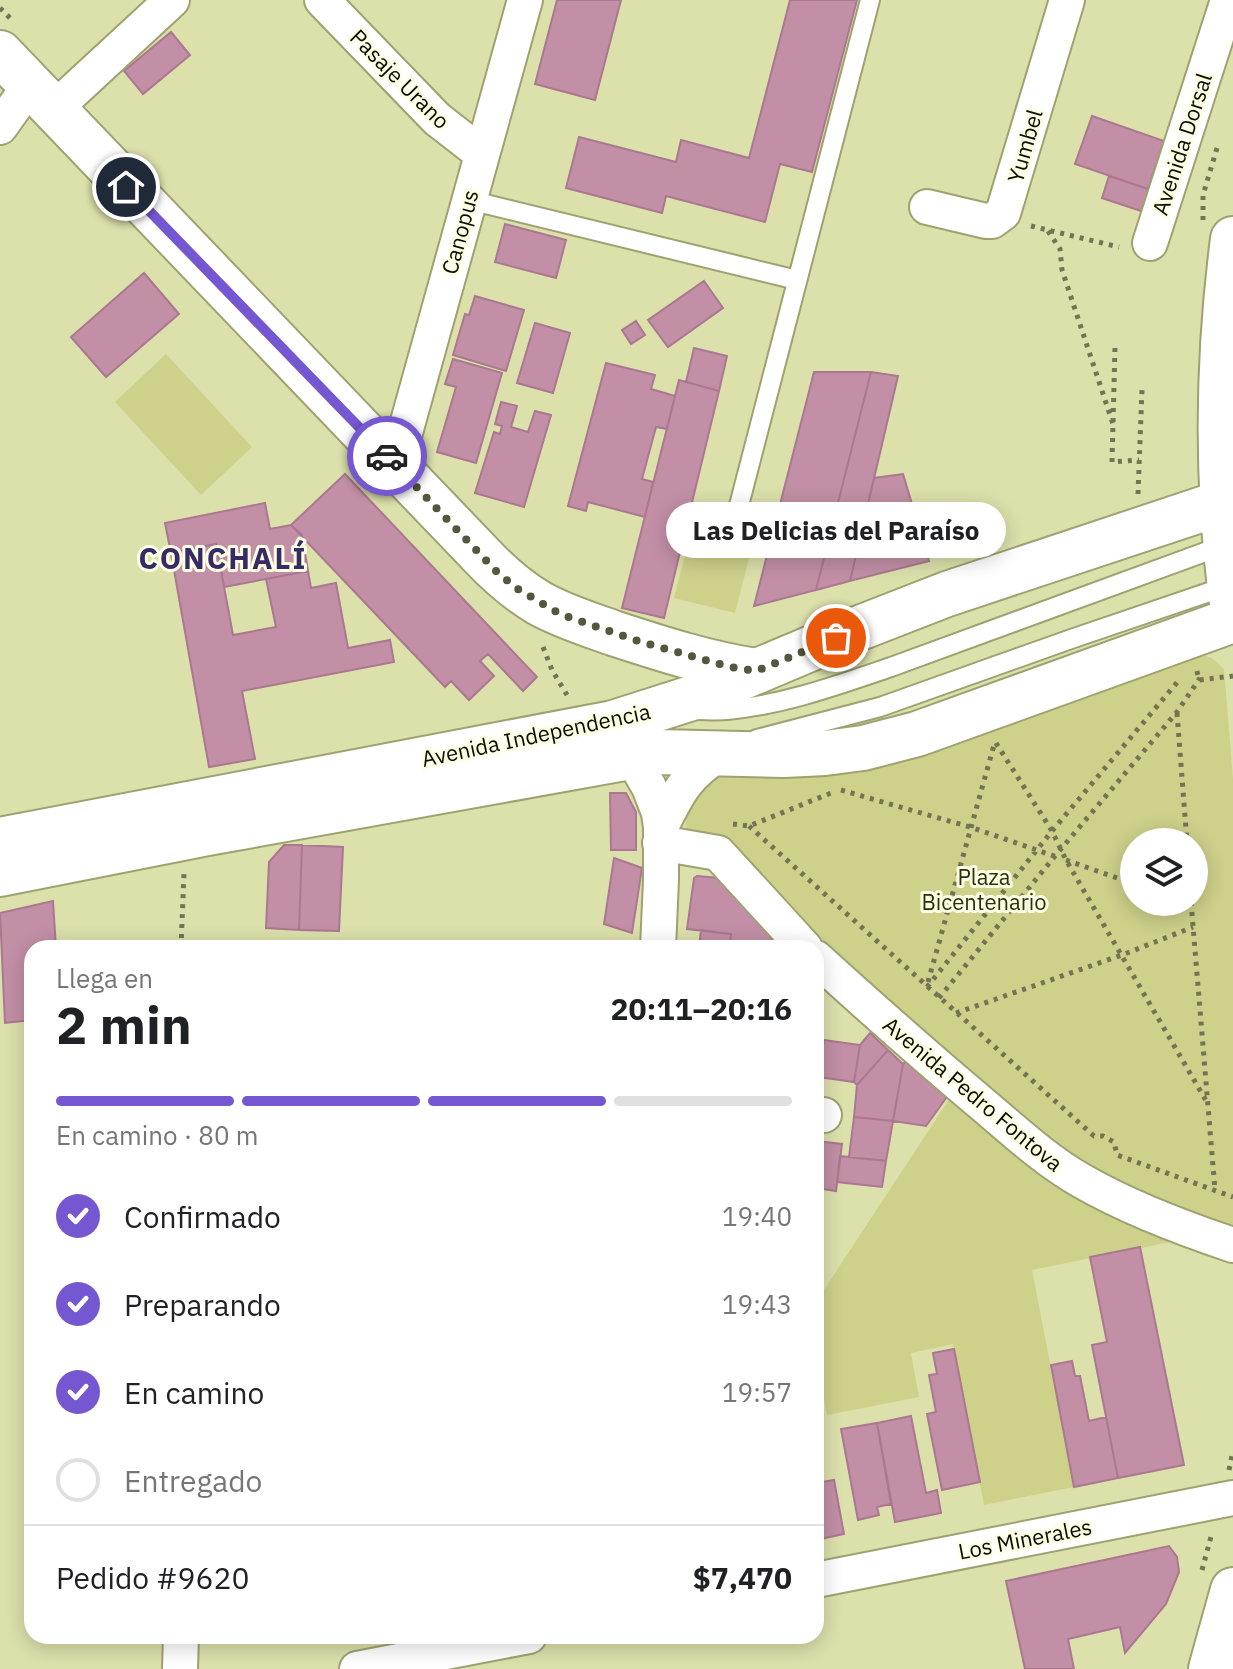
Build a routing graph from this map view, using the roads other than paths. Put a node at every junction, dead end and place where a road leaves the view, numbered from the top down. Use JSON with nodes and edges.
{"nodes":[{"id":1,"x":172,"y":0,"type":"edge"},
{"id":2,"x":322,"y":0,"type":"edge"},
{"id":3,"x":525,"y":0,"type":"edge"},
{"id":4,"x":870,"y":0,"type":"edge"},
{"id":5,"x":1067,"y":0,"type":"edge"},
{"id":6,"x":1228,"y":0,"type":"edge"},
{"id":7,"x":17,"y":71,"type":"edge"},
{"id":8,"x":0,"y":127,"type":"edge"},
{"id":9,"x":482,"y":154,"type":"junction"},
{"id":10,"x":469,"y":200,"type":"junction"},
{"id":11,"x":927,"y":207,"type":"dead end"},
{"id":12,"x":1233,"y":239,"type":"edge"},
{"id":13,"x":1150,"y":243,"type":"road end"},
{"id":14,"x":797,"y":280,"type":"junction"},
{"id":15,"x":396,"y":465,"type":"junction"},
{"id":16,"x":736,"y":517,"type":"dead end"},
{"id":17,"x":1230,"y":561,"type":"edge"},
{"id":18,"x":756,"y":671,"type":"junction"},
{"id":19,"x":657,"y":710,"type":"junction"},
{"id":20,"x":610,"y":736,"type":"junction"},
{"id":21,"x":721,"y":753,"type":"junction"},
{"id":22,"x":661,"y":835,"type":"junction"},
{"id":23,"x":0,"y":840,"type":"edge"},
{"id":24,"x":0,"y":874,"type":"edge"},
{"id":25,"x":658,"y":940,"type":"edge"},
{"id":26,"x":798,"y":940,"type":"edge"},
{"id":27,"x":824,"y":965,"type":"edge"},
{"id":28,"x":1233,"y":1245,"type":"edge"},
{"id":29,"x":1227,"y":1499,"type":"edge"},
{"id":30,"x":824,"y":1578,"type":"edge"},
{"id":31,"x":1217,"y":1580,"type":"edge"},
{"id":32,"x":181,"y":1644,"type":"edge"},
{"id":33,"x":487,"y":1644,"type":"edge"},
{"id":34,"x":180,"y":1669,"type":"edge"},
{"id":35,"x":357,"y":1669,"type":"edge"},
{"id":36,"x":1211,"y":1669,"type":"edge"}],
"edges":[{"from":1,"to":7,"type":"street"},
{"from":2,"to":9,"type":"street","name":"Pasaje Urano"},
{"from":3,"to":9,"type":"street","name":"Canopus"},
{"from":4,"to":14,"type":"lane"},
{"from":5,"to":11,"type":"street","name":"Yumbel"},
{"from":6,"to":13,"type":"street","name":"Avenida Dorsal"},
{"from":7,"to":8,"type":"street"},
{"from":7,"to":15,"type":"main road"},
{"from":9,"to":10,"type":"street","name":"Canopus"},
{"from":10,"to":14,"type":"lane"},
{"from":10,"to":15,"type":"street","name":"Canopus"},
{"from":12,"to":17,"type":"main road"},
{"from":14,"to":16,"type":"lane"},
{"from":15,"to":18,"type":"main road"},
{"from":17,"to":18,"type":"main road","name":"Avenida Independencia"},
{"from":17,"to":19,"type":"lane"},
{"from":17,"to":21,"type":"main road","name":"Avenida Independencia"},
{"from":18,"to":19,"type":"main road","name":"Avenida Independencia"},
{"from":19,"to":20,"type":"main road","name":"Avenida Independencia"},
{"from":20,"to":21,"type":"main road","name":"Avenida Independencia"},
{"from":20,"to":22,"type":"street"},
{"from":20,"to":23,"type":"main road","name":"Avenida Independencia"},
{"from":20,"to":24,"type":"main road","name":"Avenida Independencia"},
{"from":21,"to":22,"type":"street"},
{"from":22,"to":25,"type":"street"},
{"from":22,"to":26,"type":"street"},
{"from":27,"to":28,"type":"street","name":"Avenida Pedro Fontova"},
{"from":29,"to":30,"type":"street","name":"Los Minerales"},
{"from":31,"to":36,"type":"main road"},
{"from":32,"to":34,"type":"street"},
{"from":33,"to":35,"type":"street"}]}
